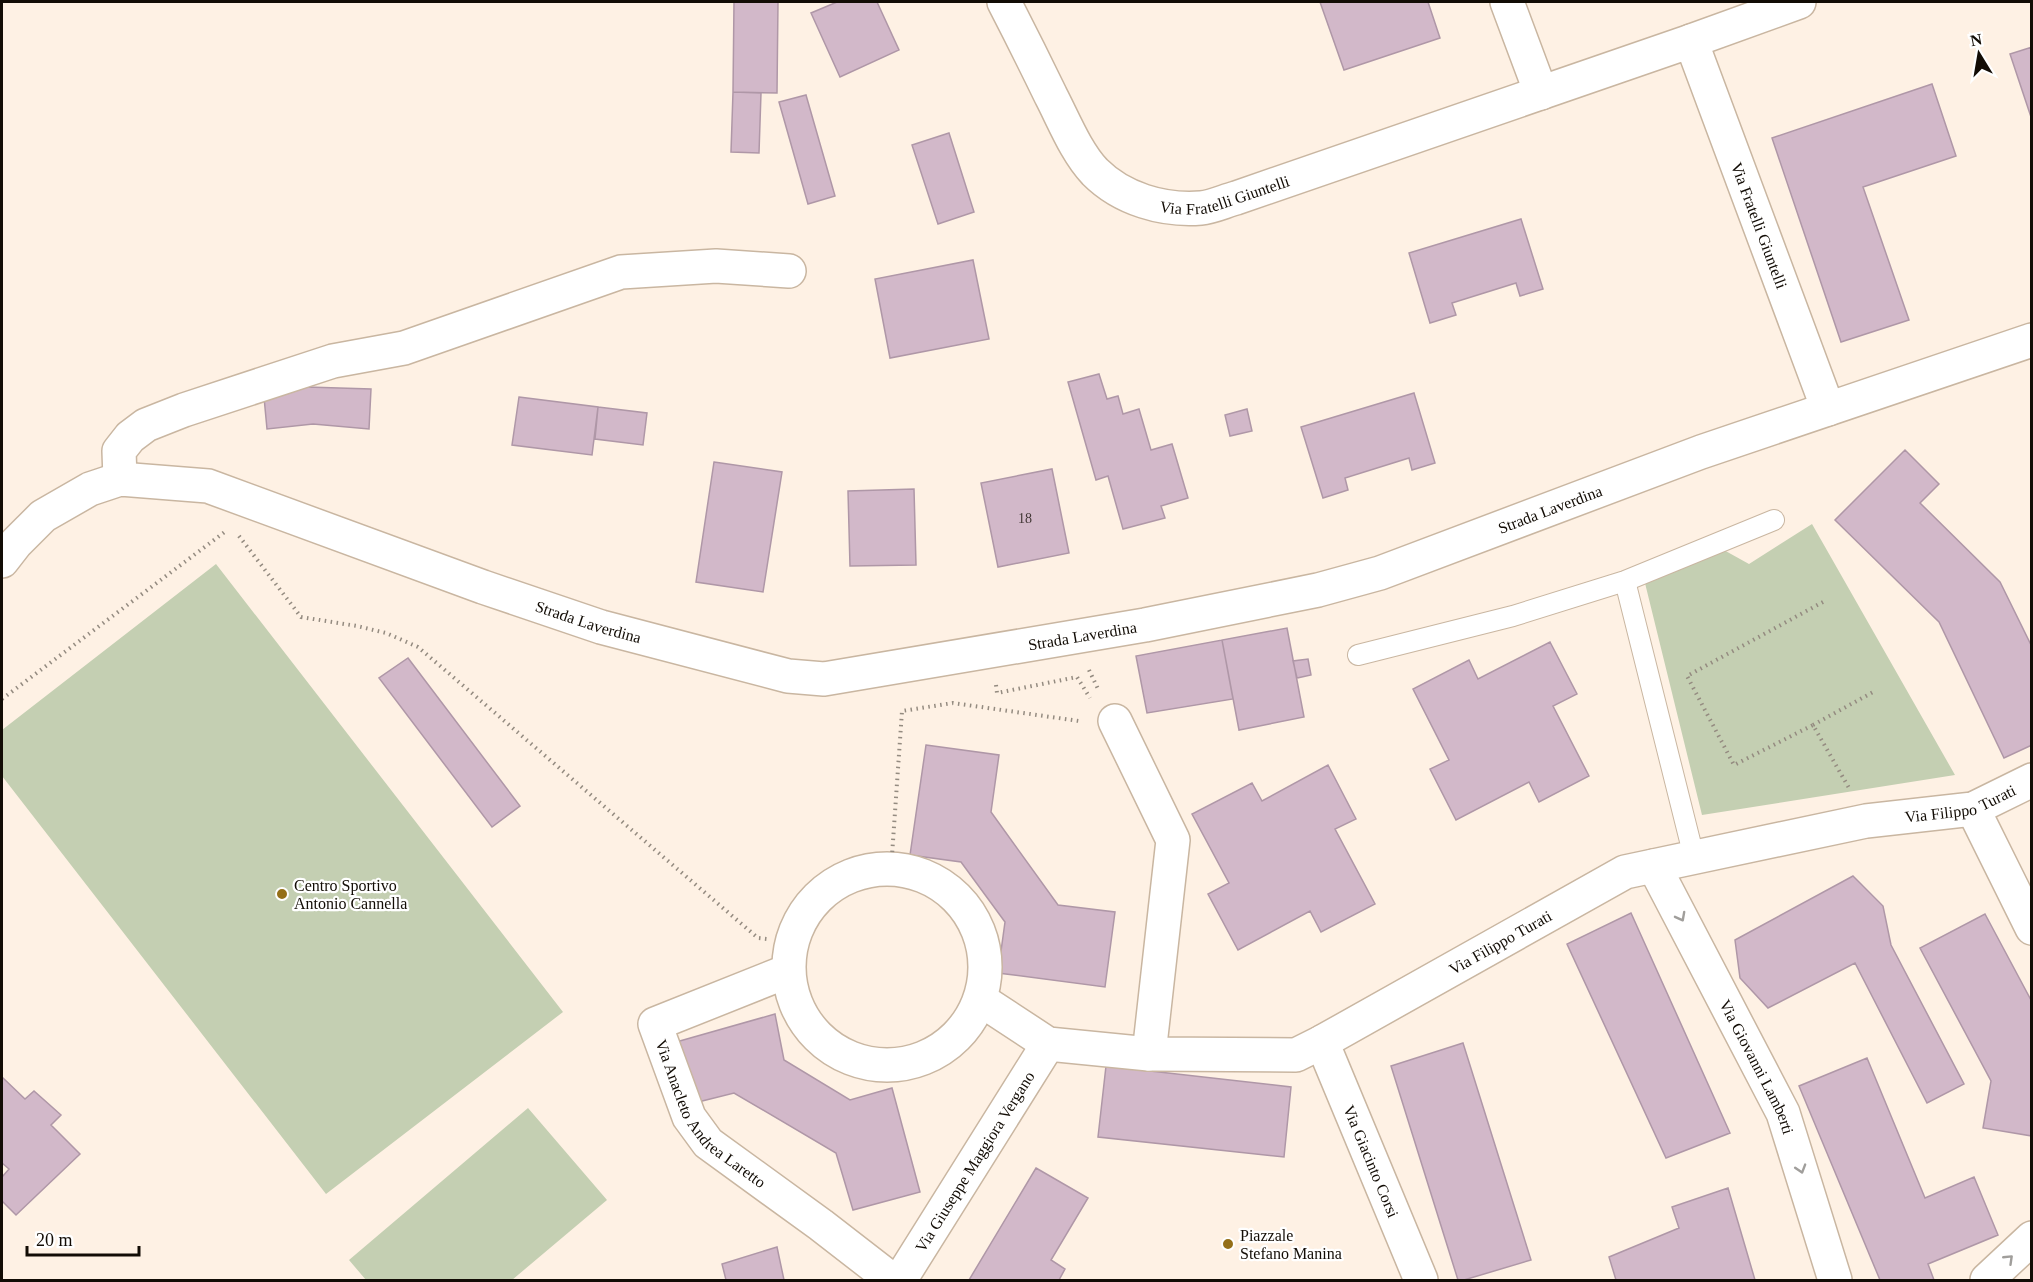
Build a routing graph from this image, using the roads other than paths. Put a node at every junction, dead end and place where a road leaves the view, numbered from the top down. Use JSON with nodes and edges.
{"nodes":[{"id":1,"x":1004,"y":2,"type":"edge"},
{"id":2,"x":1508,"y":2,"type":"edge"},
{"id":3,"x":1799,"y":2,"type":"edge"},
{"id":4,"x":1691,"y":41,"type":"junction"},
{"id":5,"x":1541,"y":93,"type":"junction"},
{"id":6,"x":789,"y":271,"type":"dead end"},
{"id":7,"x":2031,"y":340,"type":"edge"},
{"id":8,"x":1828,"y":409,"type":"junction"},
{"id":9,"x":120,"y":479,"type":"junction"},
{"id":10,"x":1774,"y":520,"type":"dead end"},
{"id":11,"x":6,"y":546,"type":"edge"},
{"id":12,"x":1625,"y":581,"type":"junction"},
{"id":13,"x":1358,"y":655,"type":"dead end"},
{"id":14,"x":1111,"y":723,"type":"road end"},
{"id":15,"x":2031,"y":780,"type":"edge"},
{"id":16,"x":1973,"y":809,"type":"junction"},
{"id":17,"x":1694,"y":857,"type":"junction"},
{"id":18,"x":1654,"y":866,"type":"junction"},
{"id":19,"x":2031,"y":928,"type":"edge"},
{"id":20,"x":788,"y":971,"type":"junction"},
{"id":21,"x":981,"y":1000,"type":"junction"},
{"id":22,"x":1322,"y":1042,"type":"junction"},
{"id":23,"x":1048,"y":1044,"type":"junction"},
{"id":24,"x":1149,"y":1054,"type":"junction"},
{"id":25,"x":2031,"y":1238,"type":"edge"},
{"id":26,"x":892,"y":1281,"type":"edge"},
{"id":27,"x":900,"y":1281,"type":"edge"},
{"id":28,"x":1421,"y":1281,"type":"edge"},
{"id":29,"x":1835,"y":1281,"type":"edge"},
{"id":30,"x":1987,"y":1281,"type":"edge"}],
"edges":[{"from":1,"to":5,"type":"street","name":"Via Fratelli Giuntelli"},
{"from":2,"to":5,"type":"street"},
{"from":3,"to":4,"type":"street","name":"Via Fratelli Giuntelli"},
{"from":4,"to":5,"type":"street","name":"Via Fratelli Giuntelli"},
{"from":4,"to":8,"type":"street","name":"Via Fratelli Giuntelli"},
{"from":6,"to":9,"type":"street"},
{"from":7,"to":8,"type":"street","name":"Strada Laverdina"},
{"from":8,"to":9,"type":"street","name":"Strada Laverdina"},
{"from":9,"to":11,"type":"street","name":"Strada Laverdina"},
{"from":10,"to":12,"type":"lane"},
{"from":12,"to":13,"type":"lane"},
{"from":12,"to":17,"type":"lane"},
{"from":14,"to":24,"type":"street"},
{"from":15,"to":16,"type":"street","name":"Via Filippo Turati"},
{"from":16,"to":17,"type":"street","name":"Via Filippo Turati"},
{"from":16,"to":19,"type":"street"},
{"from":17,"to":18,"type":"street","name":"Via Filippo Turati"},
{"from":18,"to":22,"type":"street","name":"Via Filippo Turati"},
{"from":18,"to":29,"type":"street","name":"Via Giovanni Lamberti","one_way":true},
{"from":20,"to":21,"type":"street"},
{"from":20,"to":21,"type":"street"},
{"from":20,"to":26,"type":"street","name":"Via Anacleto Andrea Laretto"},
{"from":21,"to":23,"type":"street","name":"Via Filippo Turati"},
{"from":22,"to":24,"type":"street","name":"Via Filippo Turati"},
{"from":22,"to":28,"type":"street","name":"Via Giacinto Corsi"},
{"from":23,"to":24,"type":"street","name":"Via Filippo Turati"},
{"from":23,"to":27,"type":"street","name":"Via Giuseppe Maggiora Vergano"},
{"from":30,"to":25,"type":"street","one_way":true}]}
